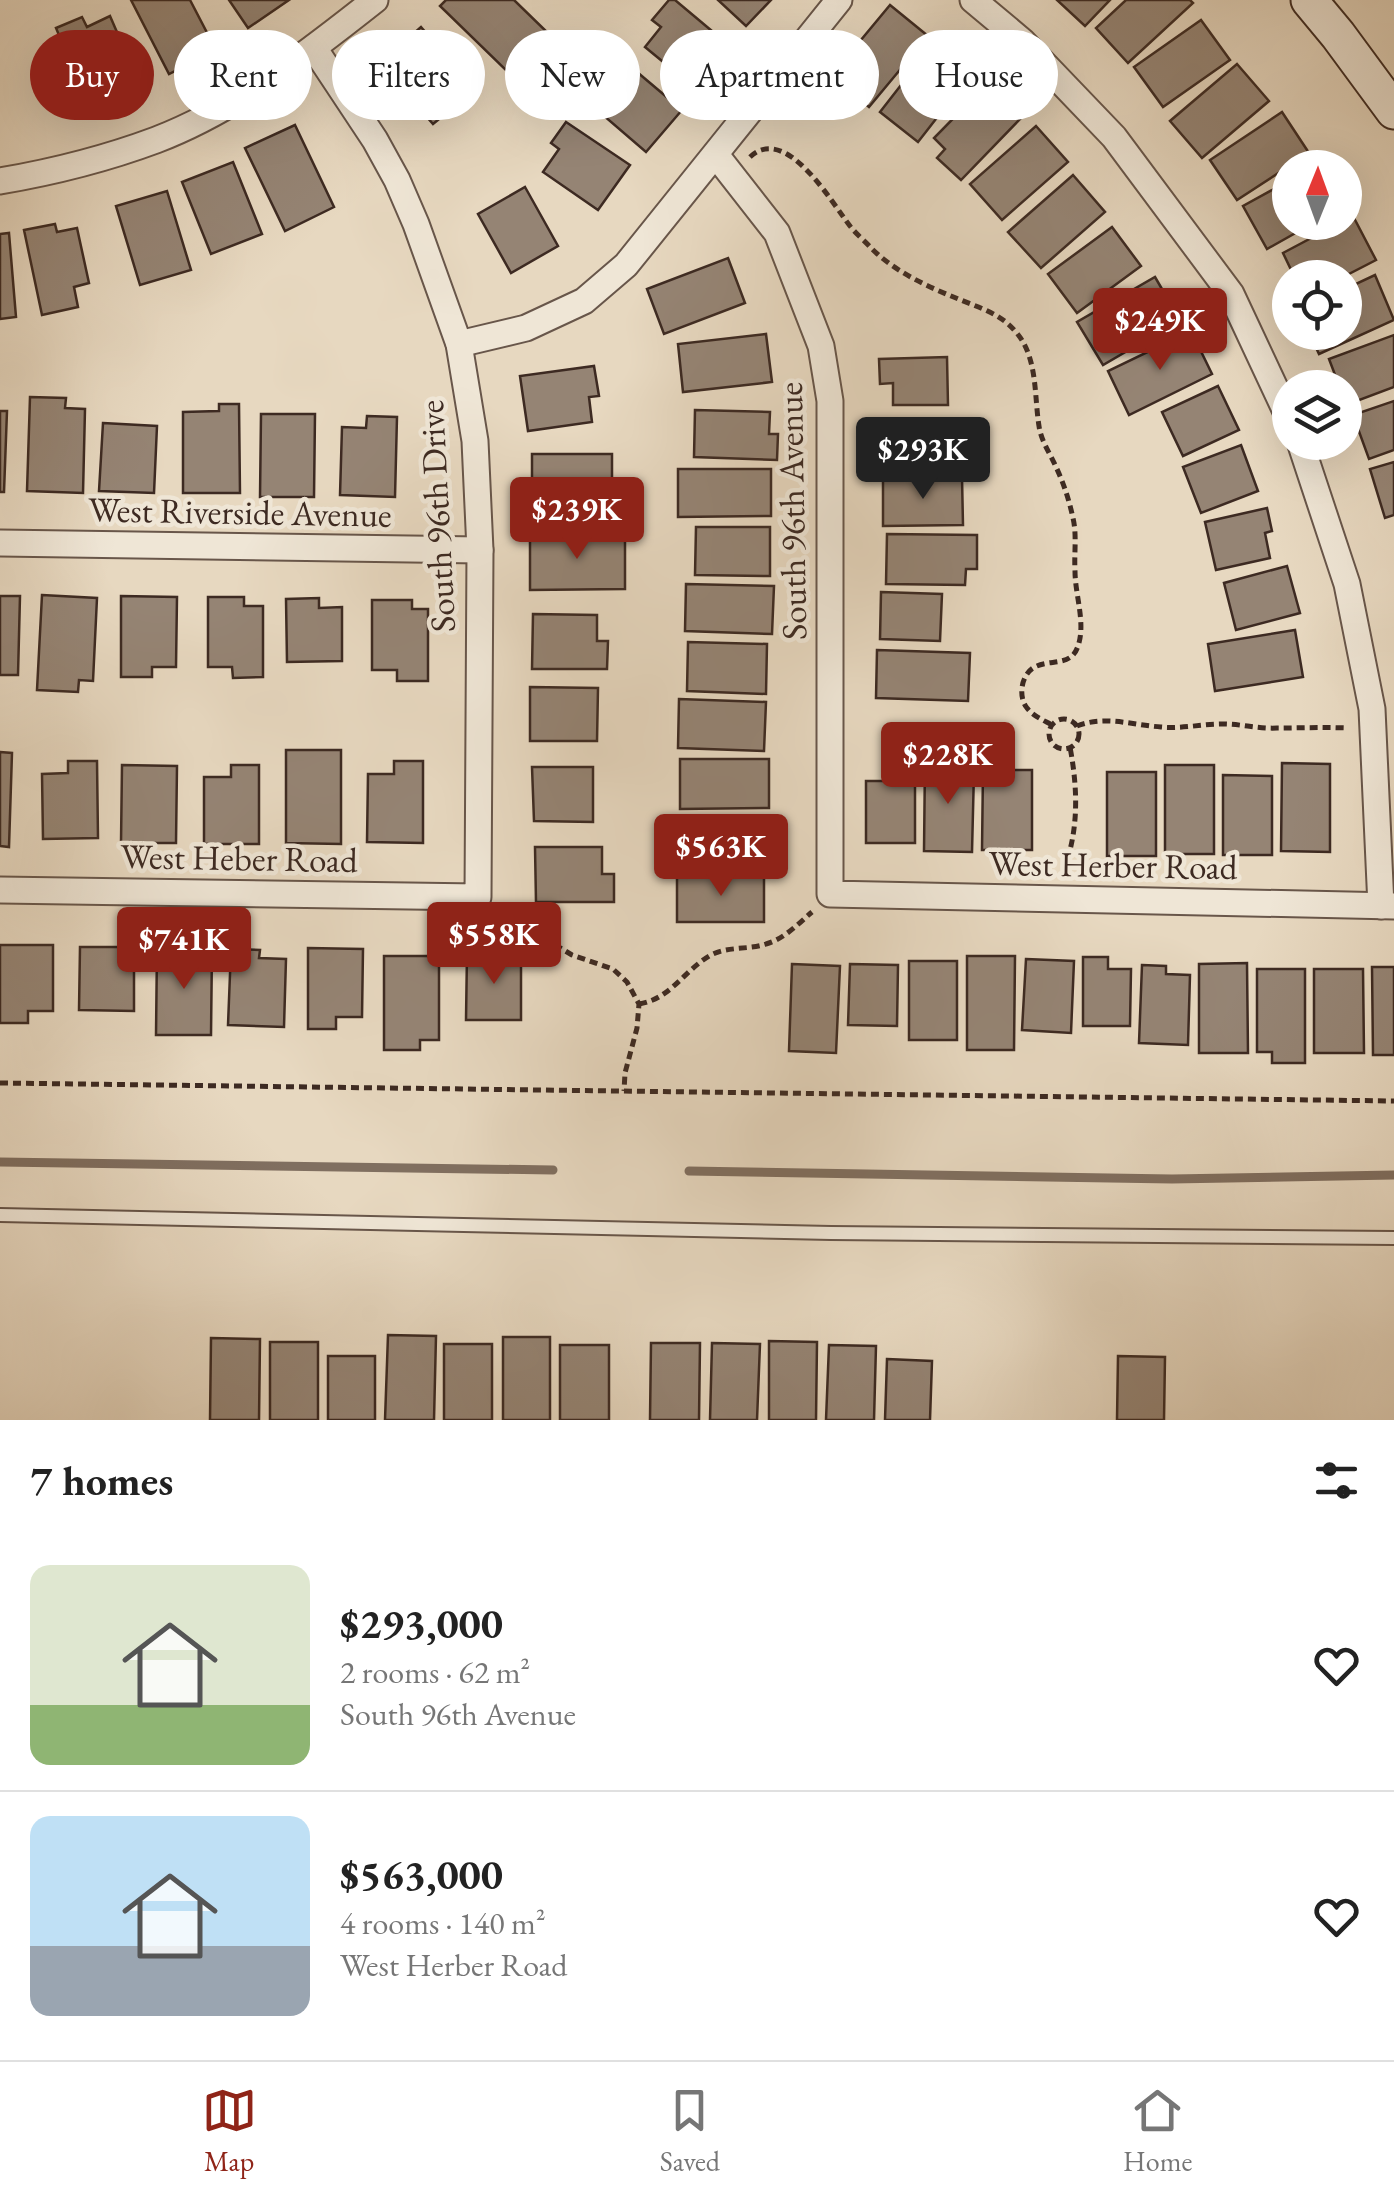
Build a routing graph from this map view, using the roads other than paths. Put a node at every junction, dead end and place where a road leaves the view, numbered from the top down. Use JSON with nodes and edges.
{"nodes":[{"id":1,"x":376,"y":0,"type":"edge"},
{"id":2,"x":839,"y":0,"type":"edge"},
{"id":3,"x":973,"y":0,"type":"edge"},
{"id":4,"x":1309,"y":0,"type":"edge"},
{"id":5,"x":314,"y":48,"type":"junction"},
{"id":6,"x":1392,"y":103,"type":"edge"},
{"id":7,"x":724,"y":165,"type":"junction"},
{"id":8,"x":0,"y":181,"type":"edge"},
{"id":9,"x":459,"y":344,"type":"junction"},
{"id":10,"x":1272,"y":382,"type":"edge"},
{"id":11,"x":1306,"y":460,"type":"edge"},
{"id":12,"x":0,"y":543,"type":"edge"},
{"id":13,"x":480,"y":550,"type":"junction"},
{"id":14,"x":0,"y":890,"type":"edge"},
{"id":15,"x":830,"y":894,"type":"joint"},
{"id":16,"x":478,"y":896,"type":"joint"},
{"id":17,"x":1388,"y":906,"type":"edge"},
{"id":18,"x":0,"y":1215,"type":"edge"},
{"id":19,"x":1394,"y":1238,"type":"edge"}],
"edges":[{"from":1,"to":5,"type":"street"},
{"from":2,"to":7,"type":"street"},
{"from":3,"to":10,"type":"street"},
{"from":4,"to":6,"type":"street"},
{"from":5,"to":8,"type":"street"},
{"from":5,"to":9,"type":"street","name":"South 96th Drive"},
{"from":7,"to":9,"type":"street"},
{"from":7,"to":15,"type":"street","name":"South 96th Avenue"},
{"from":9,"to":13,"type":"street","name":"South 96th Drive"},
{"from":11,"to":17,"type":"street"},
{"from":12,"to":13,"type":"street","name":"West Riverside Avenue"},
{"from":13,"to":16,"type":"street","name":"South 96th Drive"},
{"from":14,"to":16,"type":"street","name":"West Heber Road"},
{"from":15,"to":17,"type":"street","name":"West Herber Road"},
{"from":18,"to":19,"type":"lane"}]}
